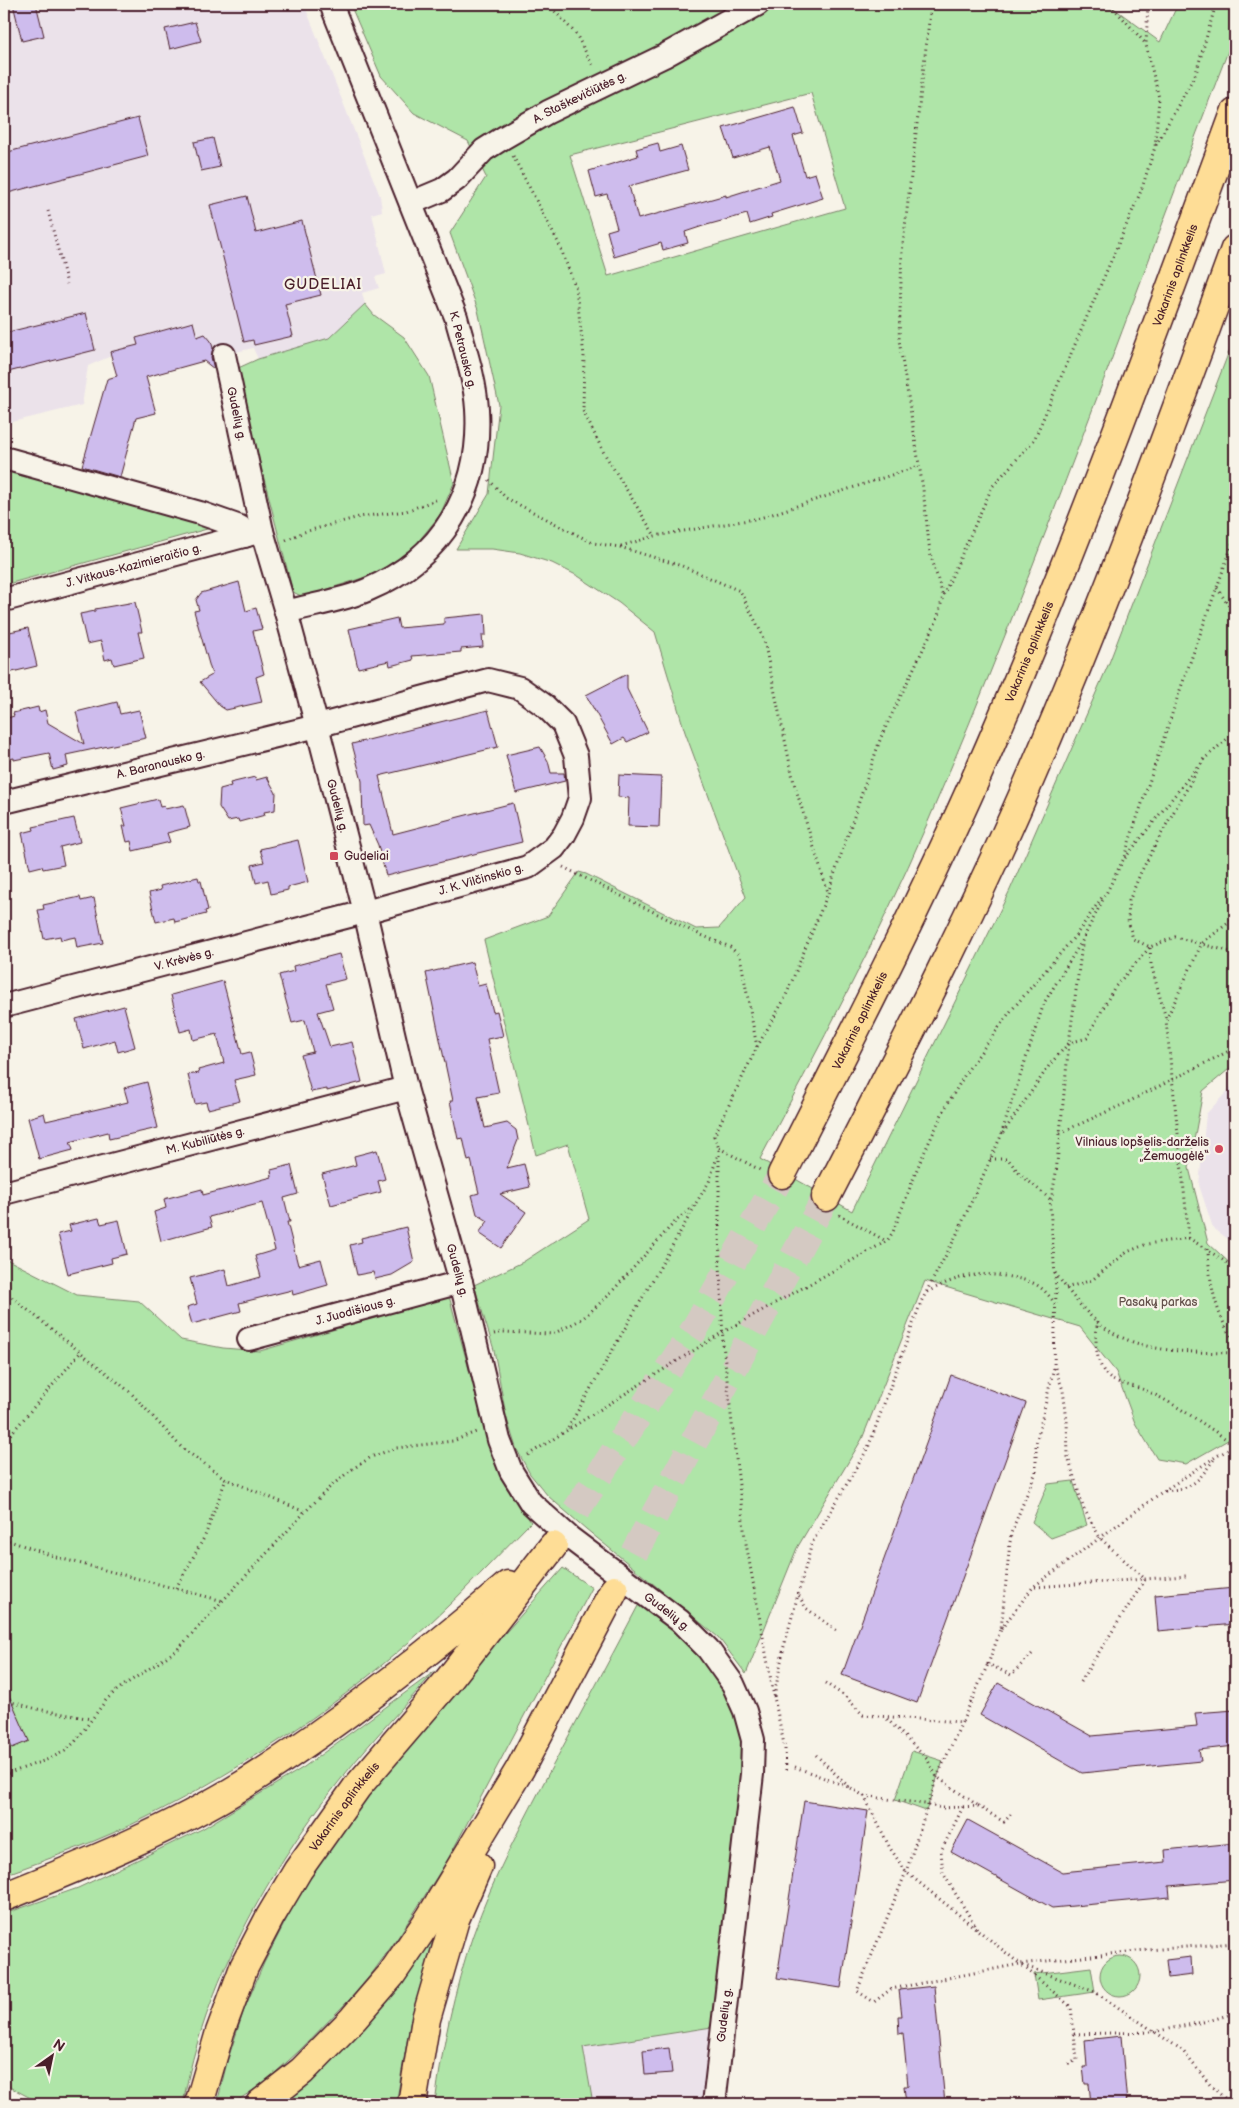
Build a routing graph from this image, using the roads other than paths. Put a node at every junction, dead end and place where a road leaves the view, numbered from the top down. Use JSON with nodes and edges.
{"nodes":[{"id":1,"x":331,"y":4,"type":"edge"},
{"id":2,"x":758,"y":4,"type":"edge"},
{"id":3,"x":1235,"y":113,"type":"edge"},
{"id":4,"x":411,"y":203,"type":"junction"},
{"id":5,"x":1235,"y":249,"type":"edge"},
{"id":6,"x":224,"y":355,"type":"dead end"},
{"id":7,"x":4,"y":458,"type":"edge"},
{"id":8,"x":258,"y":538,"type":"junction"},
{"id":9,"x":4,"y":600,"type":"edge"},
{"id":10,"x":286,"y":612,"type":"junction"},
{"id":11,"x":317,"y":726,"type":"junction"},
{"id":12,"x":4,"y":802,"type":"edge"},
{"id":13,"x":365,"y":912,"type":"junction"},
{"id":14,"x":4,"y":1006,"type":"edge"},
{"id":15,"x":406,"y":1088,"type":"junction"},
{"id":16,"x":782,"y":1174,"type":"tunnel mouth"},
{"id":17,"x":4,"y":1192,"type":"edge"},
{"id":18,"x":826,"y":1198,"type":"tunnel mouth"},
{"id":19,"x":461,"y":1282,"type":"junction"},
{"id":20,"x":249,"y":1339,"type":"dead end"},
{"id":21,"x":614,"y":1590,"type":"tunnel mouth"},
{"id":22,"x":520,"y":1769,"type":"junction"},
{"id":23,"x":4,"y":1897,"type":"edge"},
{"id":24,"x":199,"y":2104,"type":"edge"},
{"id":25,"x":260,"y":2104,"type":"edge"},
{"id":26,"x":412,"y":2104,"type":"edge"},
{"id":27,"x":714,"y":2104,"type":"edge"}],
"edges":[{"from":1,"to":4,"type":"street","name":"K. Petrausko g."},
{"from":2,"to":4,"type":"street","name":"A. Staškevičiūtės g."},
{"from":3,"to":16,"type":"highway","name":"Vakarinis aplinkkelis"},
{"from":4,"to":10,"type":"street","name":"K. Petrausko g."},
{"from":5,"to":18,"type":"highway"},
{"from":6,"to":8,"type":"street","name":"Gudelių g."},
{"from":7,"to":8,"type":"street"},
{"from":8,"to":9,"type":"street","name":"J. Vitkaus-Kazimieraičio g."},
{"from":8,"to":10,"type":"street","name":"Gudelių g."},
{"from":10,"to":11,"type":"street","name":"Gudelių g."},
{"from":11,"to":12,"type":"street","name":"A. Baranausko g."},
{"from":11,"to":13,"type":"street","name":"Gudelių g."},
{"from":11,"to":13,"type":"street","name":"J. K. Vilčinskio g."},
{"from":13,"to":14,"type":"street","name":"V. Krėvės g."},
{"from":13,"to":15,"type":"street","name":"Gudelių g."},
{"from":15,"to":17,"type":"street","name":"M. Kubiliūtės g."},
{"from":15,"to":19,"type":"street","name":"Gudelių g."},
{"from":19,"to":20,"type":"street","name":"J. Juodišiaus g."},
{"from":19,"to":27,"type":"street","name":"Gudelių g."},
{"from":21,"to":22,"type":"highway"},
{"from":22,"to":25,"type":"highway"},
{"from":22,"to":26,"type":"highway"},
{"from":23,"to":24,"type":"highway","name":"Vakarinis aplinkkelis"}]}
